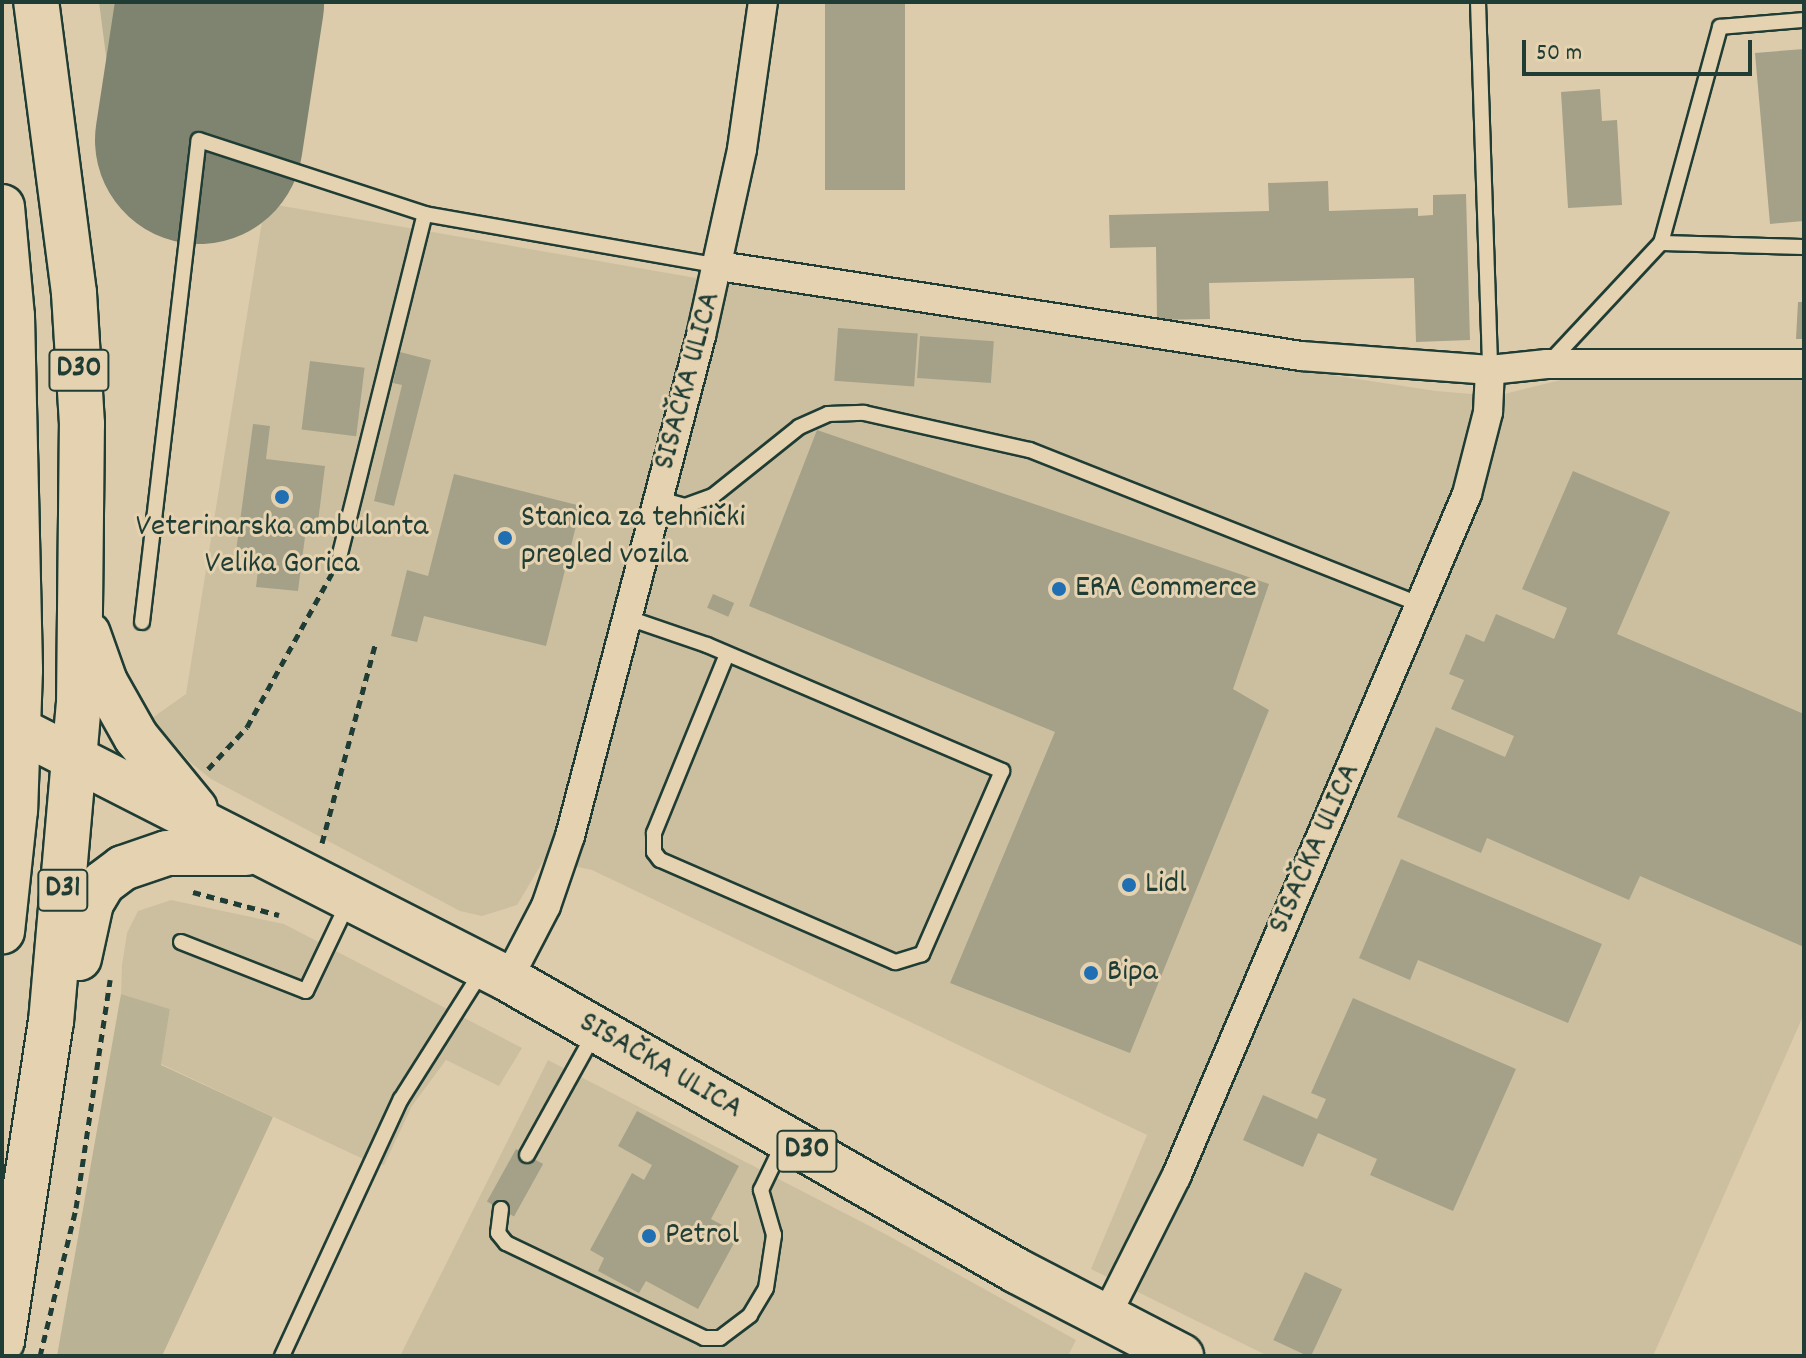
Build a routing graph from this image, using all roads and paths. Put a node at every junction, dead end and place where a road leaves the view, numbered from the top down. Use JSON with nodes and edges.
{"nodes":[{"id":1,"x":36,"y":2,"type":"edge"},
{"id":2,"x":763,"y":2,"type":"edge"},
{"id":3,"x":1478,"y":2,"type":"edge"},
{"id":4,"x":1804,"y":20,"type":"edge"},
{"id":5,"x":2,"y":207,"type":"edge"},
{"id":6,"x":425,"y":214,"type":"junction"},
{"id":7,"x":1661,"y":243,"type":"junction"},
{"id":8,"x":1804,"y":247,"type":"edge"},
{"id":9,"x":719,"y":266,"type":"junction"},
{"id":10,"x":1547,"y":364,"type":"junction"},
{"id":11,"x":1804,"y":364,"type":"edge"},
{"id":12,"x":1490,"y":370,"type":"junction"},
{"id":13,"x":18,"y":478,"type":"junction"},
{"id":14,"x":659,"y":499,"type":"junction"},
{"id":15,"x":2,"y":531,"type":"edge"},
{"id":16,"x":340,"y":554,"type":"joint"},
{"id":17,"x":1422,"y":605,"type":"junction"},
{"id":18,"x":78,"y":607,"type":"junction"},
{"id":19,"x":628,"y":618,"type":"junction"},
{"id":20,"x":142,"y":622,"type":"dead end"},
{"id":21,"x":375,"y":645,"type":"dead end"},
{"id":22,"x":727,"y":654,"type":"junction"},
{"id":23,"x":17,"y":729,"type":"junction"},
{"id":24,"x":73,"y":758,"type":"junction"},
{"id":25,"x":198,"y":778,"type":"dead end"},
{"id":26,"x":213,"y":829,"type":"junction"},
{"id":27,"x":322,"y":844,"type":"dead end"},
{"id":28,"x":262,"y":854,"type":"junction"},
{"id":29,"x":184,"y":891,"type":"dead end"},
{"id":30,"x":350,"y":899,"type":"junction"},
{"id":31,"x":279,"y":915,"type":"dead end"},
{"id":32,"x":2,"y":931,"type":"edge"},
{"id":33,"x":181,"y":942,"type":"dead end"},
{"id":34,"x":496,"y":973,"type":"junction"},
{"id":35,"x":110,"y":975,"type":"dead end"},
{"id":36,"x":51,"y":1022,"type":"junction"},
{"id":37,"x":597,"y":1030,"type":"junction"},
{"id":38,"x":786,"y":1139,"type":"junction"},
{"id":39,"x":527,"y":1155,"type":"dead end"},
{"id":40,"x":501,"y":1209,"type":"dead end"},
{"id":41,"x":1106,"y":1316,"type":"junction"},
{"id":42,"x":2,"y":1341,"type":"edge"},
{"id":43,"x":40,"y":1356,"type":"edge"},
{"id":44,"x":282,"y":1356,"type":"edge"},
{"id":45,"x":1181,"y":1356,"type":"edge"}],
"edges":[{"from":1,"to":18,"type":"main road","number":"D30"},
{"from":2,"to":9,"type":"street","name":"SISAČKA ULICA"},
{"from":3,"to":12,"type":"lane"},
{"from":4,"to":7,"type":"lane"},
{"from":5,"to":13,"type":"main road","number":"D30"},
{"from":6,"to":9,"type":"lane"},
{"from":6,"to":16,"type":"lane"},
{"from":6,"to":20,"type":"lane"},
{"from":7,"to":8,"type":"lane"},
{"from":7,"to":10,"type":"lane"},
{"from":9,"to":12,"type":"street"},
{"from":9,"to":14,"type":"street","name":"SISAČKA ULICA"},
{"from":10,"to":11,"type":"street"},
{"from":10,"to":12,"type":"street"},
{"from":12,"to":17,"type":"street","name":"SISAČKA ULICA"},
{"from":13,"to":15,"type":"main road"},
{"from":13,"to":23,"type":"main road","number":"D30"},
{"from":14,"to":17,"type":"lane"},
{"from":14,"to":19,"type":"street","name":"SISAČKA ULICA"},
{"from":16,"to":25,"type":"path"},
{"from":17,"to":41,"type":"street","name":"SISAČKA ULICA"},
{"from":18,"to":24,"type":"main road","number":"D31"},
{"from":18,"to":26,"type":"main road"},
{"from":19,"to":22,"type":"lane"},
{"from":19,"to":34,"type":"street","name":"SISAČKA ULICA"},
{"from":21,"to":27,"type":"path"},
{"from":22,"to":22,"type":"lane"},
{"from":23,"to":24,"type":"main road","name":"SISAČKA ULICA","number":"D30"},
{"from":23,"to":32,"type":"main road","number":"D31"},
{"from":24,"to":26,"type":"main road","name":"SISAČKA ULICA","number":"D30"},
{"from":24,"to":36,"type":"main road","number":"D31"},
{"from":26,"to":28,"type":"main road","name":"SISAČKA ULICA","number":"D30"},
{"from":28,"to":30,"type":"main road","name":"SISAČKA ULICA","number":"D30"},
{"from":28,"to":36,"type":"main road"},
{"from":29,"to":31,"type":"path"},
{"from":30,"to":33,"type":"lane"},
{"from":30,"to":34,"type":"main road","name":"SISAČKA ULICA","number":"D30"},
{"from":34,"to":37,"type":"main road","name":"SISAČKA ULICA","number":"D30"},
{"from":34,"to":44,"type":"lane"},
{"from":35,"to":43,"type":"path"},
{"from":36,"to":42,"type":"main road","number":"D31"},
{"from":37,"to":38,"type":"main road","name":"SISAČKA ULICA","number":"D30"},
{"from":37,"to":39,"type":"lane"},
{"from":38,"to":40,"type":"lane"},
{"from":38,"to":41,"type":"main road","name":"SISAČKA ULICA","number":"D30"},
{"from":41,"to":45,"type":"main road","name":"SISAČKA ULICA","number":"D30"}]}
